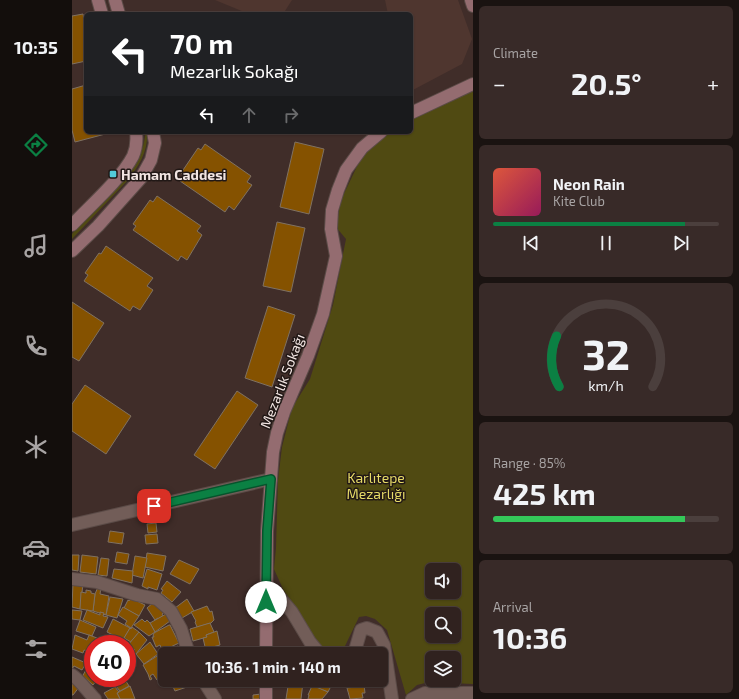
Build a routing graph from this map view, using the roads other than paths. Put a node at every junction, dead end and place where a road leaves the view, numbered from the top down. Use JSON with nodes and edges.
{"nodes":[{"id":1,"x":98,"y":0,"type":"edge"},
{"id":2,"x":116,"y":0,"type":"edge"},
{"id":3,"x":471,"y":0,"type":"edge"},
{"id":4,"x":473,"y":6,"type":"edge"},
{"id":5,"x":101,"y":12,"type":"edge"},
{"id":6,"x":119,"y":12,"type":"edge"},
{"id":7,"x":473,"y":84,"type":"edge"},
{"id":8,"x":413,"y":112,"type":"edge"},
{"id":9,"x":136,"y":134,"type":"edge"},
{"id":10,"x":153,"y":134,"type":"edge"},
{"id":11,"x":379,"y":134,"type":"edge"},
{"id":12,"x":72,"y":225,"type":"edge"},
{"id":13,"x":72,"y":250,"type":"edge"},
{"id":14,"x":271,"y":479,"type":"junction"},
{"id":15,"x":72,"y":525,"type":"edge"},
{"id":16,"x":72,"y":579,"type":"edge"},
{"id":17,"x":266,"y":590,"type":"junction"},
{"id":18,"x":186,"y":647,"type":"edge"},
{"id":19,"x":266,"y":647,"type":"edge"},
{"id":20,"x":314,"y":647,"type":"edge"},
{"id":21,"x":356,"y":647,"type":"edge"},
{"id":22,"x":384,"y":647,"type":"edge"},
{"id":23,"x":388,"y":672,"type":"edge"},
{"id":24,"x":72,"y":675,"type":"edge"},
{"id":25,"x":207,"y":687,"type":"edge"},
{"id":26,"x":266,"y":687,"type":"edge"},
{"id":27,"x":473,"y":693,"type":"edge"},
{"id":28,"x":83,"y":694,"type":"edge"},
{"id":29,"x":95,"y":699,"type":"edge"},
{"id":30,"x":215,"y":699,"type":"edge"},
{"id":31,"x":266,"y":699,"type":"edge"},
{"id":32,"x":392,"y":699,"type":"edge"},
{"id":33,"x":412,"y":699,"type":"edge"}],
"edges":[{"from":1,"to":5,"type":"street"},
{"from":2,"to":6,"type":"street"},
{"from":3,"to":4,"type":"street"},
{"from":7,"to":8,"type":"street"},
{"from":9,"to":12,"type":"street"},
{"from":10,"to":13,"type":"street"},
{"from":11,"to":14,"type":"street","name":"Mezarlık Sokağı"},
{"from":14,"to":15,"type":"street"},
{"from":14,"to":17,"type":"street","name":"Mezarlık Sokağı"},
{"from":16,"to":18,"type":"street"},
{"from":17,"to":19,"type":"street","name":"Mezarlık Sokağı"},
{"from":17,"to":20,"type":"street"},
{"from":21,"to":22,"type":"street"},
{"from":23,"to":32,"type":"street"},
{"from":24,"to":28,"type":"street"},
{"from":25,"to":30,"type":"street"},
{"from":26,"to":31,"type":"street"},
{"from":27,"to":33,"type":"street"},
{"from":28,"to":29,"type":"street"}]}
